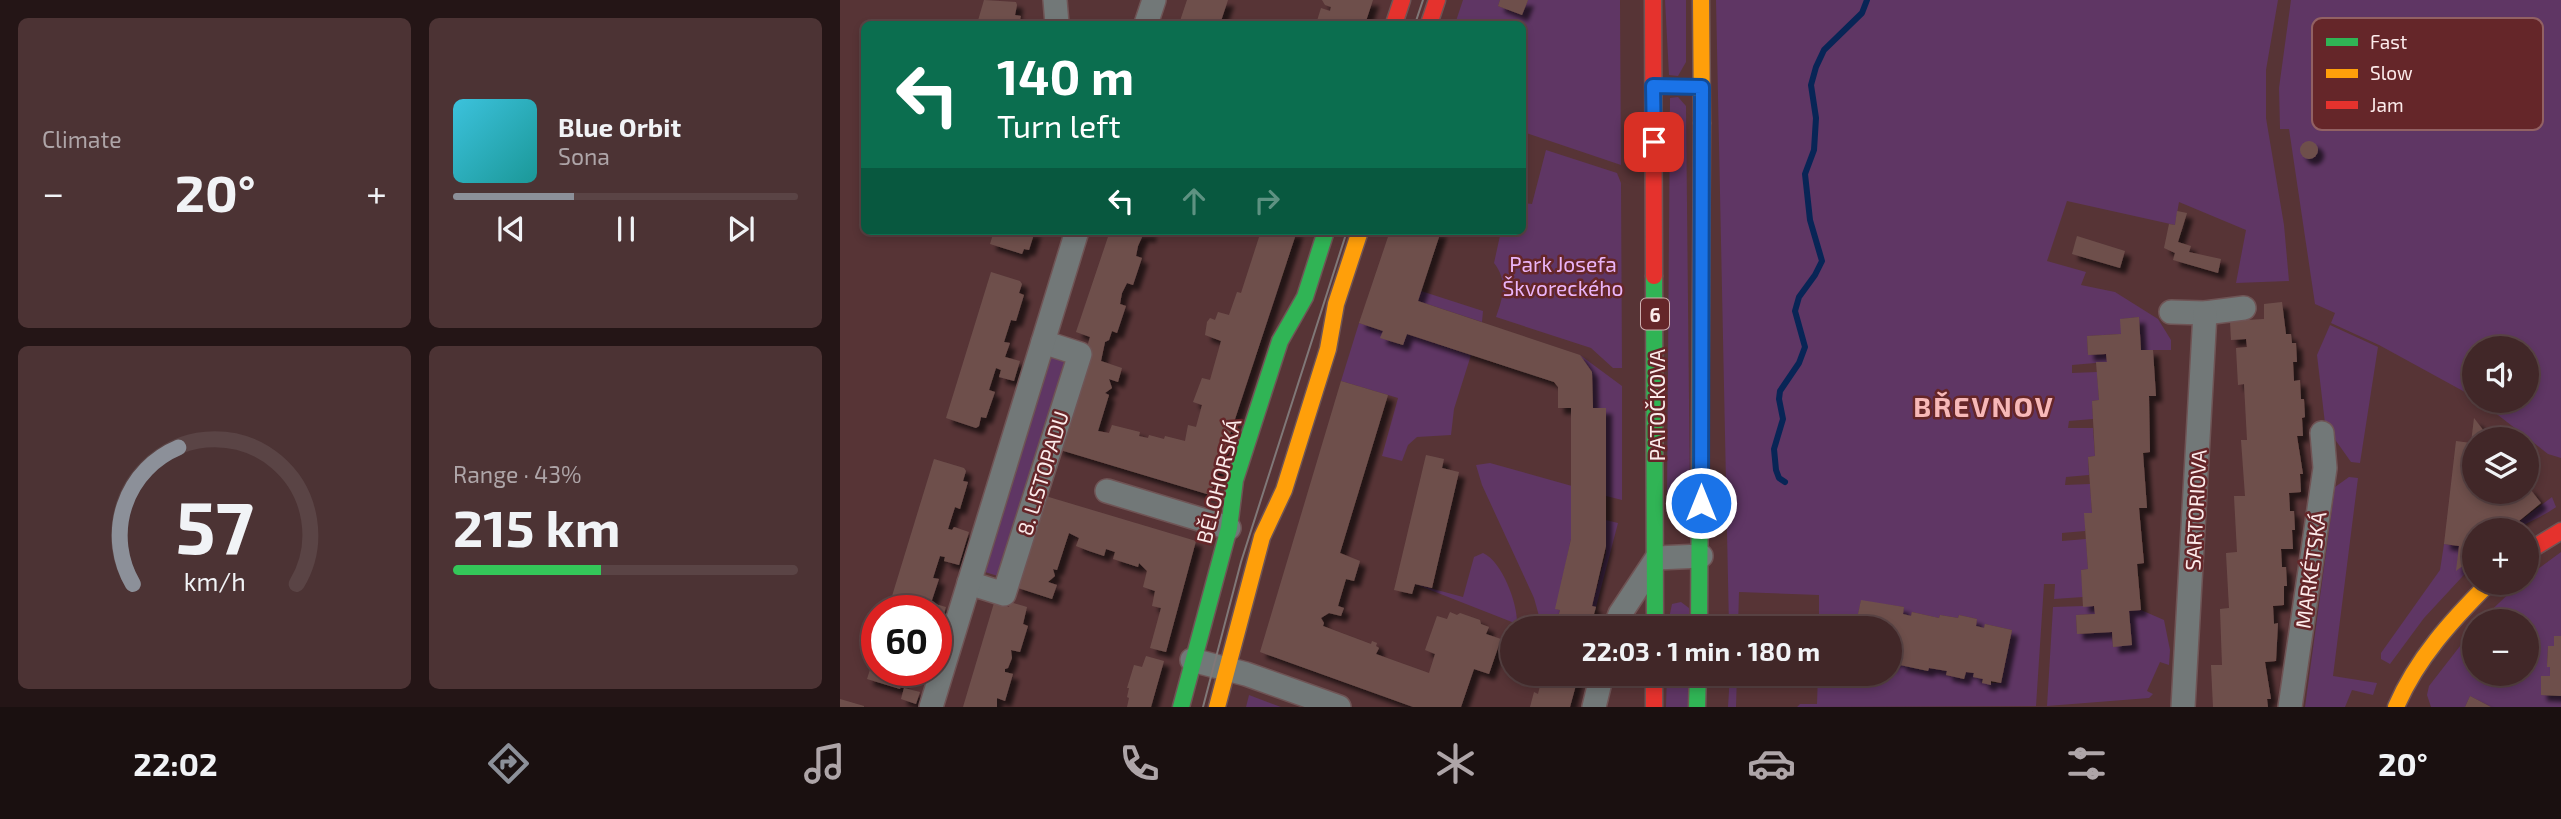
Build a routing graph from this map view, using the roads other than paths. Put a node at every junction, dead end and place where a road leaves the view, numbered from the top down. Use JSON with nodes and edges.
{"nodes":[{"id":1,"x":1055,"y":0,"type":"edge"},
{"id":2,"x":1154,"y":0,"type":"edge"},
{"id":3,"x":1402,"y":0,"type":"edge"},
{"id":4,"x":1437,"y":0,"type":"edge"},
{"id":5,"x":1653,"y":0,"type":"edge"},
{"id":6,"x":1700,"y":0,"type":"edge"},
{"id":7,"x":1057,"y":21,"type":"edge"},
{"id":8,"x":1147,"y":21,"type":"edge"},
{"id":9,"x":1395,"y":21,"type":"edge"},
{"id":10,"x":1430,"y":21,"type":"edge"},
{"id":11,"x":1076,"y":235,"type":"edge"},
{"id":12,"x":1325,"y":235,"type":"edge"},
{"id":13,"x":1359,"y":235,"type":"edge"},
{"id":14,"x":2244,"y":308,"type":"dead end"},
{"id":15,"x":2171,"y":313,"type":"dead end"},
{"id":16,"x":2205,"y":313,"type":"junction"},
{"id":17,"x":1043,"y":342,"type":"junction"},
{"id":18,"x":2322,"y":432,"type":"dead end"},
{"id":19,"x":1107,"y":491,"type":"dead end"},
{"id":20,"x":1229,"y":528,"type":"junction"},
{"id":21,"x":2561,"y":531,"type":"edge"},
{"id":22,"x":2539,"y":545,"type":"edge"},
{"id":23,"x":1701,"y":556,"type":"junction"},
{"id":24,"x":1657,"y":558,"type":"junction"},
{"id":25,"x":969,"y":583,"type":"junction"},
{"id":26,"x":2476,"y":595,"type":"edge"},
{"id":27,"x":1619,"y":616,"type":"edge"},
{"id":28,"x":1655,"y":616,"type":"edge"},
{"id":29,"x":1699,"y":616,"type":"edge"},
{"id":30,"x":1192,"y":660,"type":"junction"},
{"id":31,"x":1227,"y":669,"type":"junction"},
{"id":32,"x":1599,"y":686,"type":"edge"},
{"id":33,"x":1654,"y":686,"type":"edge"},
{"id":34,"x":1698,"y":686,"type":"edge"},
{"id":35,"x":2400,"y":705,"type":"edge"},
{"id":36,"x":930,"y":707,"type":"edge"},
{"id":37,"x":1181,"y":707,"type":"edge"},
{"id":38,"x":1217,"y":707,"type":"edge"},
{"id":39,"x":1339,"y":707,"type":"edge"},
{"id":40,"x":1594,"y":707,"type":"edge"},
{"id":41,"x":1654,"y":707,"type":"edge"},
{"id":42,"x":1697,"y":707,"type":"edge"},
{"id":43,"x":2183,"y":707,"type":"edge"},
{"id":44,"x":2290,"y":707,"type":"edge"}],
"edges":[{"from":1,"to":7,"type":"street"},
{"from":2,"to":8,"type":"street"},
{"from":3,"to":9,"type":"main road"},
{"from":4,"to":10,"type":"main road"},
{"from":5,"to":24,"type":"main road","name":"PATOČKOVA","number":"6"},
{"from":6,"to":23,"type":"main road","number":"6"},
{"from":11,"to":17,"type":"street","name":"8. LISTOPADU"},
{"from":12,"to":20,"type":"main road","name":"BĚLOHORSKÁ"},
{"from":13,"to":31,"type":"main road"},
{"from":14,"to":16,"type":"street"},
{"from":15,"to":16,"type":"street"},
{"from":16,"to":43,"type":"street","name":"SARTORIOVA"},
{"from":17,"to":25,"type":"street","name":"8. LISTOPADU"},
{"from":17,"to":25,"type":"street","name":"8. LISTOPADU"},
{"from":18,"to":44,"type":"street","name":"MARKÉTSKÁ"},
{"from":19,"to":20,"type":"street"},
{"from":20,"to":30,"type":"main road","name":"BĚLOHORSKÁ"},
{"from":21,"to":22,"type":"main road"},
{"from":23,"to":24,"type":"street"},
{"from":23,"to":29,"type":"main road","number":"6"},
{"from":24,"to":27,"type":"street"},
{"from":24,"to":28,"type":"main road","name":"PATOČKOVA","number":"6"},
{"from":25,"to":36,"type":"street","name":"8. LISTOPADU"},
{"from":26,"to":35,"type":"main road"},
{"from":30,"to":31,"type":"street"},
{"from":30,"to":37,"type":"main road","name":"BĚLOHORSKÁ"},
{"from":31,"to":38,"type":"main road"},
{"from":31,"to":39,"type":"street"},
{"from":32,"to":40,"type":"street"},
{"from":33,"to":41,"type":"main road"},
{"from":34,"to":42,"type":"main road"}]}
